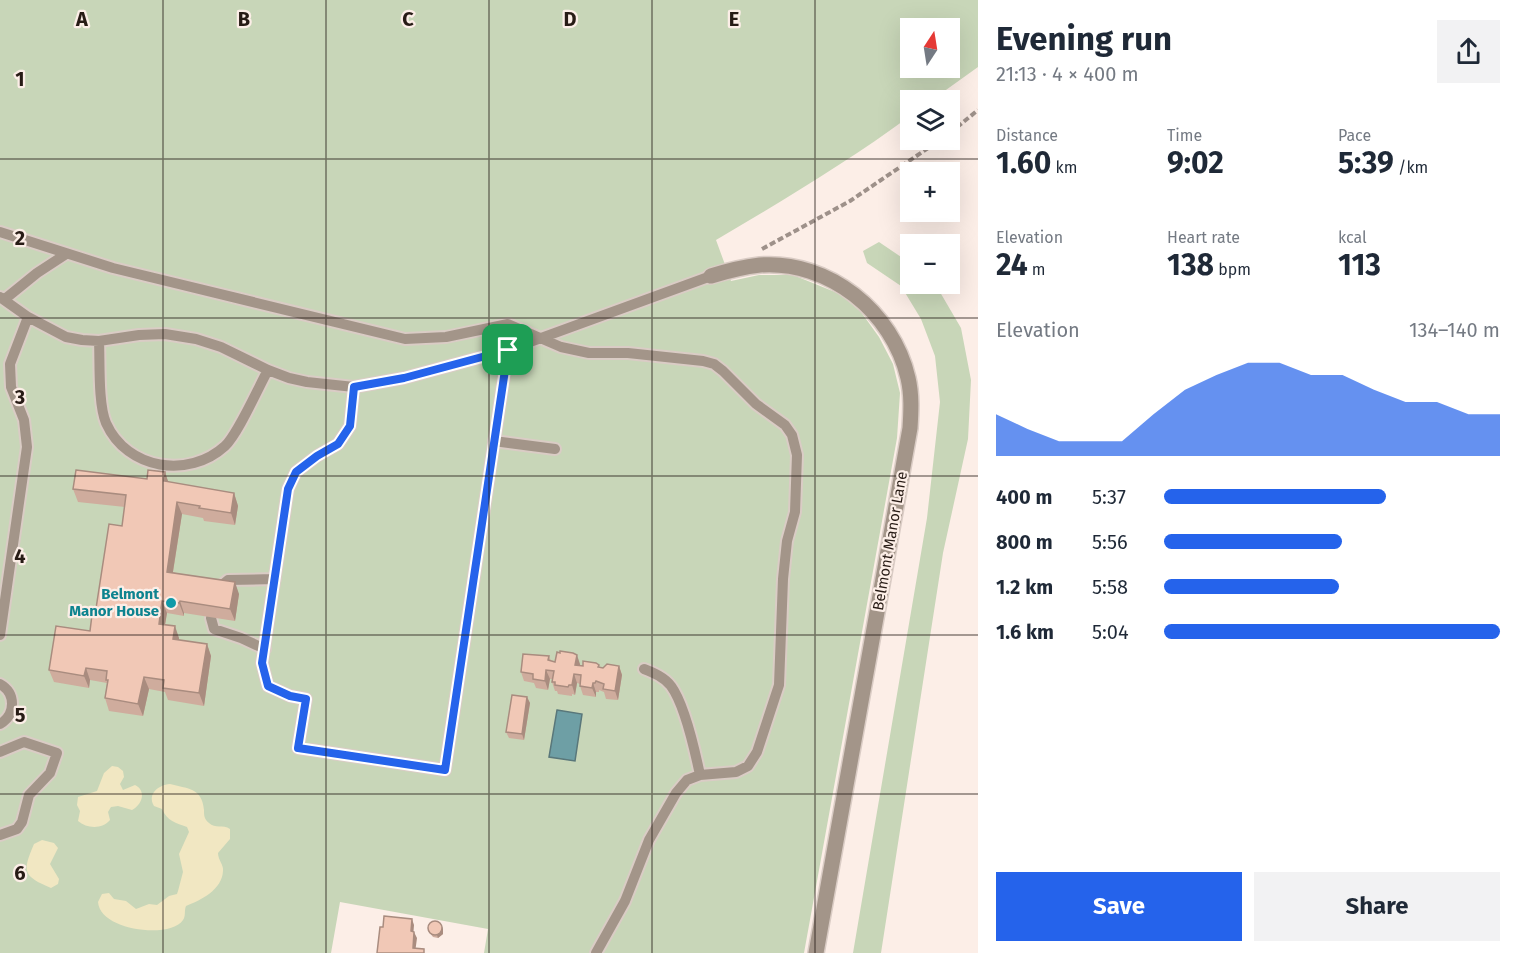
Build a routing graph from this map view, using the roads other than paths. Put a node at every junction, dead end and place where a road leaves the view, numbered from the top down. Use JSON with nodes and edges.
{"nodes":[{"id":1,"x":0,"y":232,"type":"edge"},
{"id":2,"x":66,"y":254,"type":"junction"},
{"id":3,"x":711,"y":276,"type":"joint"},
{"id":4,"x":3,"y":298,"type":"edge"},
{"id":5,"x":28,"y":317,"type":"junction"},
{"id":6,"x":541,"y":339,"type":"junction"},
{"id":7,"x":99,"y":341,"type":"junction"},
{"id":8,"x":508,"y":350,"type":"junction"},
{"id":9,"x":268,"y":370,"type":"junction"},
{"id":10,"x":354,"y":387,"type":"junction"},
{"id":11,"x":494,"y":441,"type":"junction"},
{"id":12,"x":555,"y":449,"type":"dead end"},
{"id":13,"x":275,"y":579,"type":"junction"},
{"id":14,"x":215,"y":591,"type":"edge"},
{"id":15,"x":212,"y":618,"type":"edge"},
{"id":16,"x":0,"y":635,"type":"edge"},
{"id":17,"x":265,"y":649,"type":"junction"},
{"id":18,"x":644,"y":669,"type":"dead end"},
{"id":19,"x":0,"y":684,"type":"edge"},
{"id":20,"x":0,"y":723,"type":"edge"},
{"id":21,"x":0,"y":752,"type":"edge"},
{"id":22,"x":700,"y":775,"type":"junction"},
{"id":23,"x":0,"y":835,"type":"edge"},
{"id":24,"x":596,"y":953,"type":"edge"},
{"id":25,"x":816,"y":953,"type":"edge"}],
"edges":[{"from":1,"to":2,"type":"lane"},
{"from":2,"to":4,"type":"lane"},
{"from":2,"to":6,"type":"lane"},
{"from":3,"to":6,"type":"lane"},
{"from":3,"to":25,"type":"street","name":"Belmont Manor Lane"},
{"from":4,"to":5,"type":"lane"},
{"from":5,"to":7,"type":"lane"},
{"from":5,"to":16,"type":"lane"},
{"from":6,"to":8,"type":"lane"},
{"from":6,"to":22,"type":"lane"},
{"from":7,"to":9,"type":"lane"},
{"from":7,"to":9,"type":"lane"},
{"from":8,"to":10,"type":"lane"},
{"from":8,"to":11,"type":"lane"},
{"from":9,"to":10,"type":"lane"},
{"from":10,"to":13,"type":"lane"},
{"from":11,"to":12,"type":"lane"},
{"from":11,"to":17,"type":"lane"},
{"from":13,"to":14,"type":"lane"},
{"from":13,"to":17,"type":"lane"},
{"from":15,"to":17,"type":"lane"},
{"from":18,"to":22,"type":"lane"},
{"from":19,"to":20,"type":"lane"},
{"from":21,"to":23,"type":"lane"},
{"from":22,"to":24,"type":"lane"}]}
